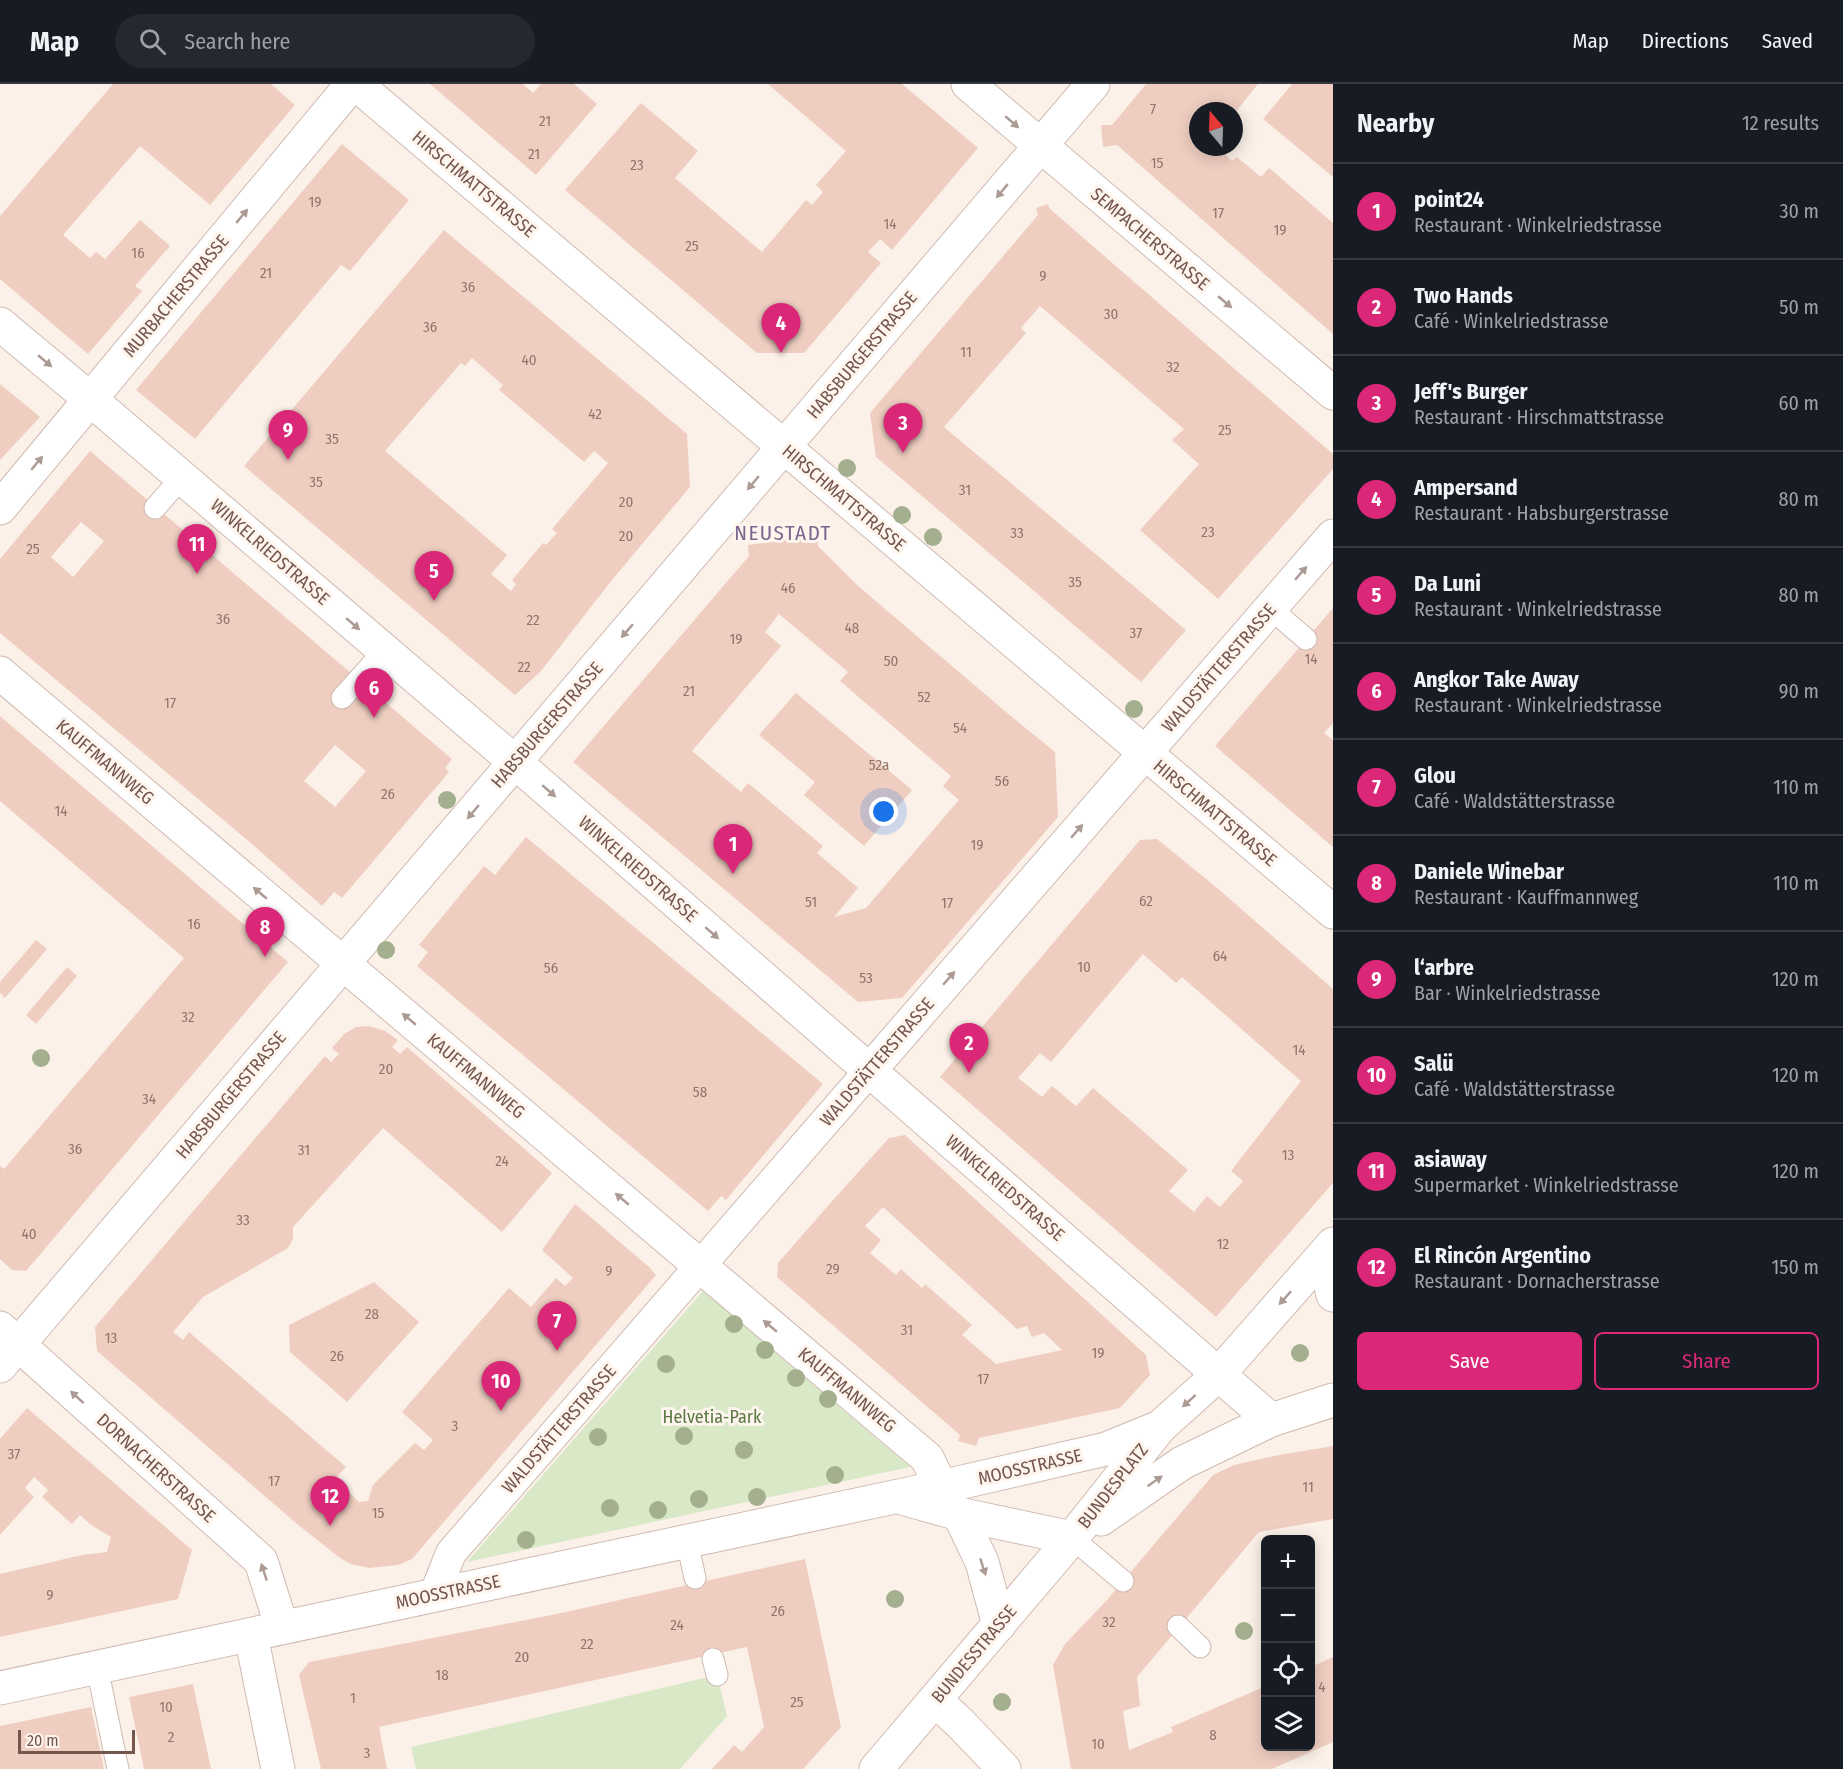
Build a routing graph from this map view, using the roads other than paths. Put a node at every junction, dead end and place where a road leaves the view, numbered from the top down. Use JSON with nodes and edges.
{"nodes":[{"id":1,"x":354,"y":84,"type":"edge"},
{"id":2,"x":968,"y":84,"type":"edge"},
{"id":3,"x":1093,"y":84,"type":"edge"},
{"id":4,"x":1040,"y":146,"type":"junction"},
{"id":5,"x":0,"y":324,"type":"edge"},
{"id":6,"x":1333,"y":393,"type":"edge"},
{"id":7,"x":90,"y":399,"type":"junction"},
{"id":8,"x":784,"y":447,"type":"junction"},
{"id":9,"x":182,"y":477,"type":"junction"},
{"id":10,"x":155,"y":507,"type":"dead end"},
{"id":11,"x":0,"y":508,"type":"edge"},
{"id":12,"x":1333,"y":536,"type":"edge"},
{"id":13,"x":1270,"y":608,"type":"junction"},
{"id":14,"x":1306,"y":639,"type":"dead end"},
{"id":15,"x":385,"y":650,"type":"junction"},
{"id":16,"x":0,"y":673,"type":"edge"},
{"id":17,"x":342,"y":698,"type":"dead end"},
{"id":18,"x":1145,"y":753,"type":"junction"},
{"id":19,"x":515,"y":762,"type":"junction"},
{"id":20,"x":1333,"y":912,"type":"edge"},
{"id":21,"x":343,"y":964,"type":"junction"},
{"id":22,"x":870,"y":1070,"type":"junction"},
{"id":23,"x":1329,"y":1250,"type":"edge"},
{"id":24,"x":700,"y":1266,"type":"junction"},
{"id":25,"x":1333,"y":1295,"type":"edge"},
{"id":26,"x":6,"y":1346,"type":"edge"},
{"id":27,"x":1218,"y":1375,"type":"junction"},
{"id":28,"x":1333,"y":1400,"type":"edge"},
{"id":29,"x":1271,"y":1420,"type":"junction"},
{"id":30,"x":1160,"y":1427,"type":"junction"},
{"id":31,"x":950,"y":1501,"type":"junction"},
{"id":32,"x":1072,"y":1538,"type":"junction"},
{"id":33,"x":687,"y":1542,"type":"junction"},
{"id":34,"x":695,"y":1578,"type":"dead end"},
{"id":35,"x":1123,"y":1581,"type":"dead end"},
{"id":36,"x":434,"y":1596,"type":"junction"},
{"id":37,"x":999,"y":1625,"type":"junction"},
{"id":38,"x":1178,"y":1626,"type":"dead end"},
{"id":39,"x":266,"y":1631,"type":"junction"},
{"id":40,"x":1200,"y":1647,"type":"dead end"},
{"id":41,"x":97,"y":1667,"type":"junction"},
{"id":42,"x":0,"y":1688,"type":"edge"},
{"id":43,"x":935,"y":1700,"type":"junction"},
{"id":44,"x":118,"y":1769,"type":"edge"},
{"id":45,"x":278,"y":1769,"type":"edge"},
{"id":46,"x":876,"y":1769,"type":"edge"},
{"id":47,"x":1004,"y":1769,"type":"edge"}],
"edges":[{"from":7,"to":1,"type":"street","name":"MURBACHERSTRASSE","one_way":true},
{"from":1,"to":8,"type":"street","name":"HIRSCHMATTSTRASSE"},
{"from":2,"to":4,"type":"street","name":"SEMPACHERSTRASSE","one_way":true},
{"from":3,"to":4,"type":"street","name":"HABSBURGERSTRASSE"},
{"from":4,"to":6,"type":"street","name":"SEMPACHERSTRASSE","one_way":true},
{"from":4,"to":8,"type":"street","name":"HABSBURGERSTRASSE","one_way":true},
{"from":5,"to":7,"type":"street","name":"WINKELRIEDSTRASSE","one_way":true},
{"from":7,"to":9,"type":"street","name":"WINKELRIEDSTRASSE"},
{"from":11,"to":7,"type":"street","name":"MURBACHERSTRASSE","one_way":true},
{"from":8,"to":18,"type":"street","name":"HIRSCHMATTSTRASSE"},
{"from":8,"to":19,"type":"street","name":"HABSBURGERSTRASSE","one_way":true},
{"from":9,"to":10,"type":"lane"},
{"from":9,"to":15,"type":"street","name":"WINKELRIEDSTRASSE","one_way":true},
{"from":13,"to":12,"type":"street","name":"WALDSTÄTTERSTRASSE","one_way":true},
{"from":13,"to":14,"type":"lane"},
{"from":13,"to":18,"type":"street","name":"WALDSTÄTTERSTRASSE"},
{"from":15,"to":17,"type":"lane"},
{"from":15,"to":19,"type":"street","name":"WINKELRIEDSTRASSE"},
{"from":21,"to":16,"type":"street","name":"KAUFFMANNWEG","one_way":true},
{"from":18,"to":20,"type":"street","name":"HIRSCHMATTSTRASSE"},
{"from":22,"to":18,"type":"street","name":"WALDSTÄTTERSTRASSE","one_way":true},
{"from":19,"to":21,"type":"street","name":"HABSBURGERSTRASSE","one_way":true},
{"from":19,"to":22,"type":"street","name":"WINKELRIEDSTRASSE","one_way":true},
{"from":24,"to":21,"type":"street","name":"KAUFFMANNWEG","one_way":true},
{"from":21,"to":26,"type":"street","name":"HABSBURGERSTRASSE"},
{"from":22,"to":24,"type":"street","name":"WALDSTÄTTERSTRASSE"},
{"from":22,"to":27,"type":"street","name":"WINKELRIEDSTRASSE"},
{"from":23,"to":25,"type":"street"},
{"from":23,"to":27,"type":"street","name":"BUNDESPLATZ","one_way":true},
{"from":31,"to":24,"type":"street","name":"KAUFFMANNWEG","one_way":true},
{"from":24,"to":36,"type":"street","name":"WALDSTÄTTERSTRASSE"},
{"from":39,"to":26,"type":"street","name":"DORNACHERSTRASSE","one_way":true},
{"from":27,"to":29,"type":"street","name":"WINKELRIEDSTRASSE"},
{"from":27,"to":30,"type":"street","name":"BUNDESPLATZ","one_way":true},
{"from":28,"to":29,"type":"street","name":"BUNDESPLATZ"},
{"from":32,"to":29,"type":"street","name":"BUNDESPLATZ","one_way":true},
{"from":30,"to":31,"type":"street","name":"MOOSSTRASSE"},
{"from":30,"to":32,"type":"street","name":"BUNDESPLATZ"},
{"from":31,"to":32,"type":"street","name":"MOOSSTRASSE"},
{"from":31,"to":33,"type":"street","name":"MOOSSTRASSE"},
{"from":31,"to":37,"type":"street","one_way":true},
{"from":32,"to":35,"type":"lane"},
{"from":32,"to":37,"type":"street","name":"BUNDESSTRASSE"},
{"from":33,"to":34,"type":"lane"},
{"from":33,"to":36,"type":"street","name":"MOOSSTRASSE"},
{"from":36,"to":39,"type":"street","name":"MOOSSTRASSE"},
{"from":37,"to":43,"type":"street","name":"BUNDESSTRASSE"},
{"from":38,"to":40,"type":"lane"},
{"from":39,"to":41,"type":"street","name":"MOOSSTRASSE"},
{"from":39,"to":45,"type":"street","name":"DORNACHERSTRASSE"},
{"from":41,"to":42,"type":"street","name":"MOOSSTRASSE"},
{"from":41,"to":44,"type":"lane"},
{"from":43,"to":46,"type":"street","name":"BUNDESSTRASSE"},
{"from":43,"to":47,"type":"street"}]}
